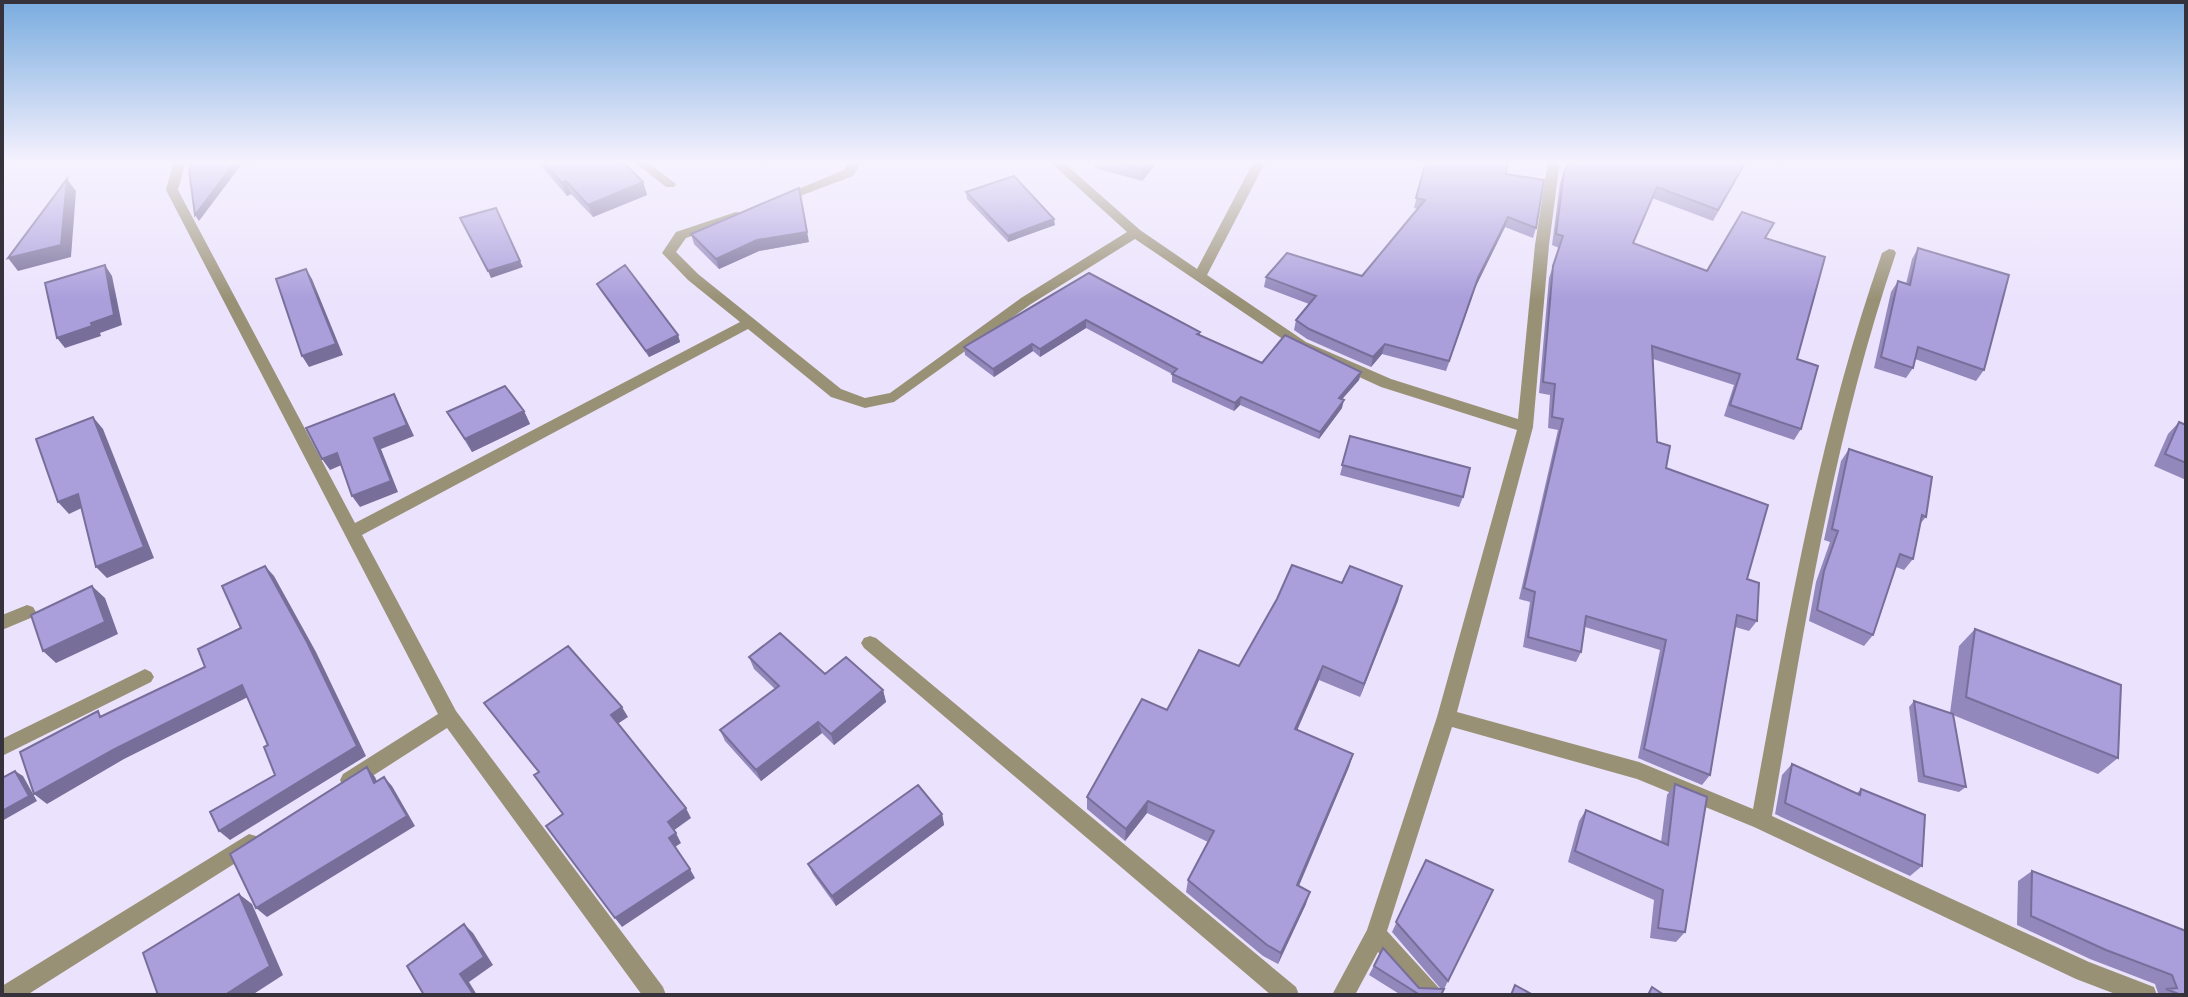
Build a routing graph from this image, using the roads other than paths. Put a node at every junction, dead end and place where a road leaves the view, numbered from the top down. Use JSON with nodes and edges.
{"nodes":[{"id":1,"x":181,"y":208,"type":"edge"},
{"id":2,"x":1107,"y":208,"type":"edge"},
{"id":3,"x":1236,"y":208,"type":"edge"},
{"id":4,"x":1547,"y":208,"type":"edge"},
{"id":5,"x":754,"y":209,"type":"edge"},
{"id":6,"x":1135,"y":233,"type":"junction"},
{"id":7,"x":1889,"y":253,"type":"dead end"},
{"id":8,"x":1200,"y":276,"type":"junction"},
{"id":9,"x":749,"y":323,"type":"junction"},
{"id":10,"x":1525,"y":427,"type":"junction"},
{"id":11,"x":351,"y":533,"type":"junction"},
{"id":12,"x":27,"y":612,"type":"dead end"},
{"id":13,"x":2,"y":623,"type":"edge"},
{"id":14,"x":870,"y":643,"type":"dead end"},
{"id":15,"x":145,"y":677,"type":"dead end"},
{"id":16,"x":449,"y":717,"type":"junction"},
{"id":17,"x":1446,"y":717,"type":"junction"},
{"id":18,"x":2,"y":748,"type":"edge"},
{"id":19,"x":328,"y":793,"type":"edge"},
{"id":20,"x":1761,"y":821,"type":"junction"},
{"id":21,"x":261,"y":836,"type":"edge"},
{"id":22,"x":1376,"y":934,"type":"junction"},
{"id":23,"x":7,"y":995,"type":"edge"},
{"id":24,"x":655,"y":995,"type":"edge"},
{"id":25,"x":1288,"y":995,"type":"edge"},
{"id":26,"x":1343,"y":995,"type":"edge"},
{"id":27,"x":1430,"y":995,"type":"edge"},
{"id":28,"x":2146,"y":995,"type":"edge"}],
"edges":[{"from":1,"to":11,"type":"street"},
{"from":2,"to":6,"type":"street"},
{"from":3,"to":8,"type":"street"},
{"from":4,"to":10,"type":"street"},
{"from":5,"to":9,"type":"street"},
{"from":6,"to":8,"type":"street"},
{"from":6,"to":9,"type":"street"},
{"from":7,"to":20,"type":"street"},
{"from":8,"to":10,"type":"street"},
{"from":9,"to":11,"type":"street"},
{"from":10,"to":17,"type":"street"},
{"from":11,"to":16,"type":"street"},
{"from":12,"to":13,"type":"street"},
{"from":14,"to":25,"type":"street"},
{"from":15,"to":18,"type":"street"},
{"from":16,"to":19,"type":"street"},
{"from":16,"to":24,"type":"street"},
{"from":17,"to":20,"type":"street"},
{"from":17,"to":22,"type":"street"},
{"from":20,"to":28,"type":"street"},
{"from":21,"to":23,"type":"street"},
{"from":22,"to":26,"type":"street"},
{"from":22,"to":27,"type":"street"}]}
